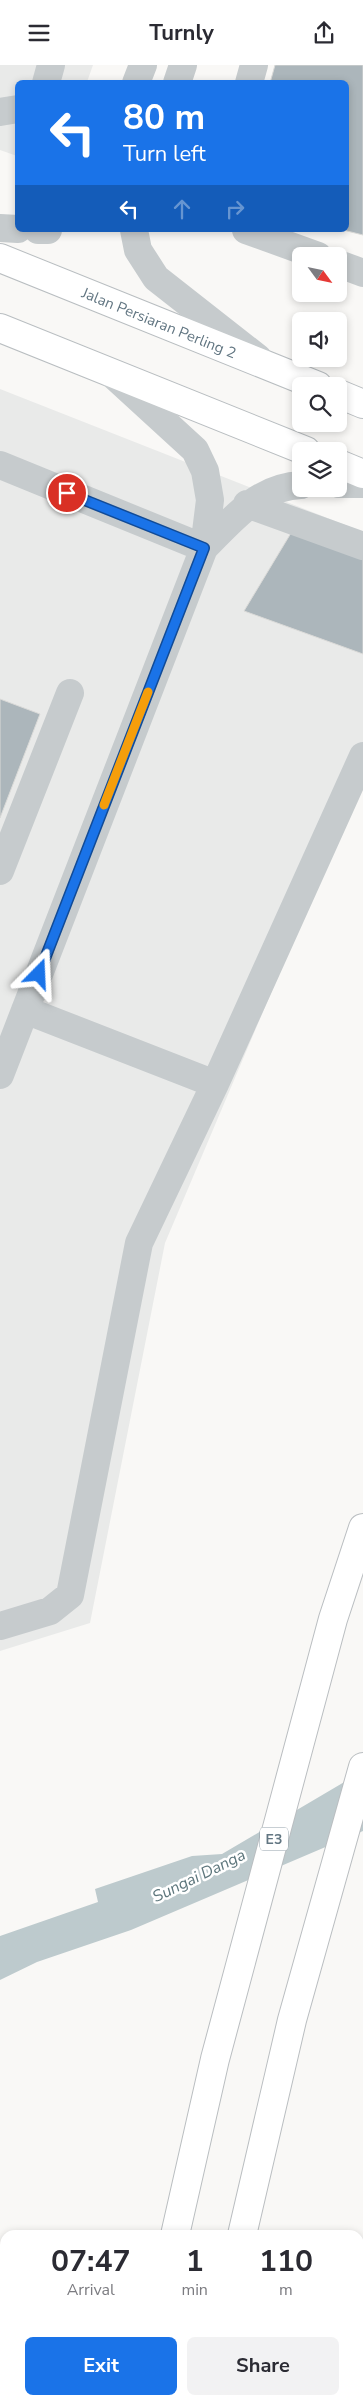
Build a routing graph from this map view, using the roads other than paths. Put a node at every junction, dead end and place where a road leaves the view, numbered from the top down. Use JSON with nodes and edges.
{"nodes":[{"id":1,"x":51,"y":65,"type":"edge"},
{"id":2,"x":143,"y":65,"type":"edge"},
{"id":3,"x":183,"y":65,"type":"edge"},
{"id":4,"x":254,"y":65,"type":"edge"},
{"id":5,"x":47,"y":80,"type":"edge"},
{"id":6,"x":137,"y":80,"type":"edge"},
{"id":7,"x":178,"y":80,"type":"edge"},
{"id":8,"x":250,"y":80,"type":"edge"},
{"id":9,"x":15,"y":110,"type":"edge"},
{"id":10,"x":0,"y":112,"type":"edge"},
{"id":11,"x":0,"y":228,"type":"edge"},
{"id":12,"x":15,"y":229,"type":"edge"},
{"id":13,"x":134,"y":232,"type":"edge"},
{"id":14,"x":252,"y":232,"type":"edge"},
{"id":15,"x":293,"y":247,"type":"edge"},
{"id":16,"x":0,"y":259,"type":"edge"},
{"id":17,"x":348,"y":267,"type":"edge"},
{"id":18,"x":363,"y":273,"type":"edge"},
{"id":19,"x":0,"y":328,"type":"edge"},
{"id":20,"x":270,"y":367,"type":"junction"},
{"id":21,"x":109,"y":371,"type":"junction"},
{"id":22,"x":295,"y":377,"type":"edge"},
{"id":23,"x":347,"y":397,"type":"edge"},
{"id":24,"x":363,"y":404,"type":"edge"},
{"id":25,"x":292,"y":445,"type":"edge"},
{"id":26,"x":0,"y":465,"type":"edge"},
{"id":27,"x":347,"y":467,"type":"edge"},
{"id":28,"x":363,"y":474,"type":"edge"},
{"id":29,"x":363,"y":483,"type":"edge"},
{"id":30,"x":347,"y":484,"type":"edge"},
{"id":31,"x":292,"y":486,"type":"edge"},
{"id":32,"x":247,"y":504,"type":"junction"},
{"id":33,"x":363,"y":546,"type":"edge"},
{"id":34,"x":204,"y":548,"type":"junction"},
{"id":35,"x":70,"y":693,"type":"dead end"},
{"id":36,"x":363,"y":756,"type":"edge"},
{"id":37,"x":0,"y":871,"type":"edge"},
{"id":38,"x":25,"y":1010,"type":"junction"},
{"id":39,"x":0,"y":1075,"type":"edge"},
{"id":40,"x":215,"y":1084,"type":"junction"},
{"id":41,"x":363,"y":1528,"type":"edge"},
{"id":42,"x":0,"y":1626,"type":"edge"},
{"id":43,"x":363,"y":1767,"type":"edge"},
{"id":44,"x":176,"y":2230,"type":"edge"},
{"id":45,"x":243,"y":2230,"type":"edge"}],
"edges":[{"from":1,"to":5,"type":"street"},
{"from":2,"to":6,"type":"street"},
{"from":3,"to":7,"type":"street"},
{"from":4,"to":8,"type":"street"},
{"from":9,"to":10,"type":"street"},
{"from":11,"to":12,"type":"street"},
{"from":13,"to":20,"type":"street"},
{"from":14,"to":15,"type":"street"},
{"from":16,"to":20,"type":"main road","name":"Jalan Persiaran Perling 2"},
{"from":17,"to":18,"type":"street"},
{"from":19,"to":21,"type":"main road"},
{"from":20,"to":22,"type":"main road","name":"Jalan Persiaran Perling 2"},
{"from":21,"to":25,"type":"main road"},
{"from":21,"to":34,"type":"street"},
{"from":23,"to":24,"type":"main road"},
{"from":26,"to":34,"type":"street"},
{"from":27,"to":28,"type":"main road"},
{"from":29,"to":30,"type":"street"},
{"from":31,"to":32,"type":"street"},
{"from":32,"to":33,"type":"street"},
{"from":32,"to":34,"type":"street"},
{"from":34,"to":38,"type":"street"},
{"from":35,"to":37,"type":"street"},
{"from":36,"to":40,"type":"street"},
{"from":38,"to":39,"type":"street"},
{"from":38,"to":40,"type":"street"},
{"from":40,"to":42,"type":"street"},
{"from":41,"to":44,"type":"main road","number":"E3"},
{"from":43,"to":45,"type":"main road"}]}
